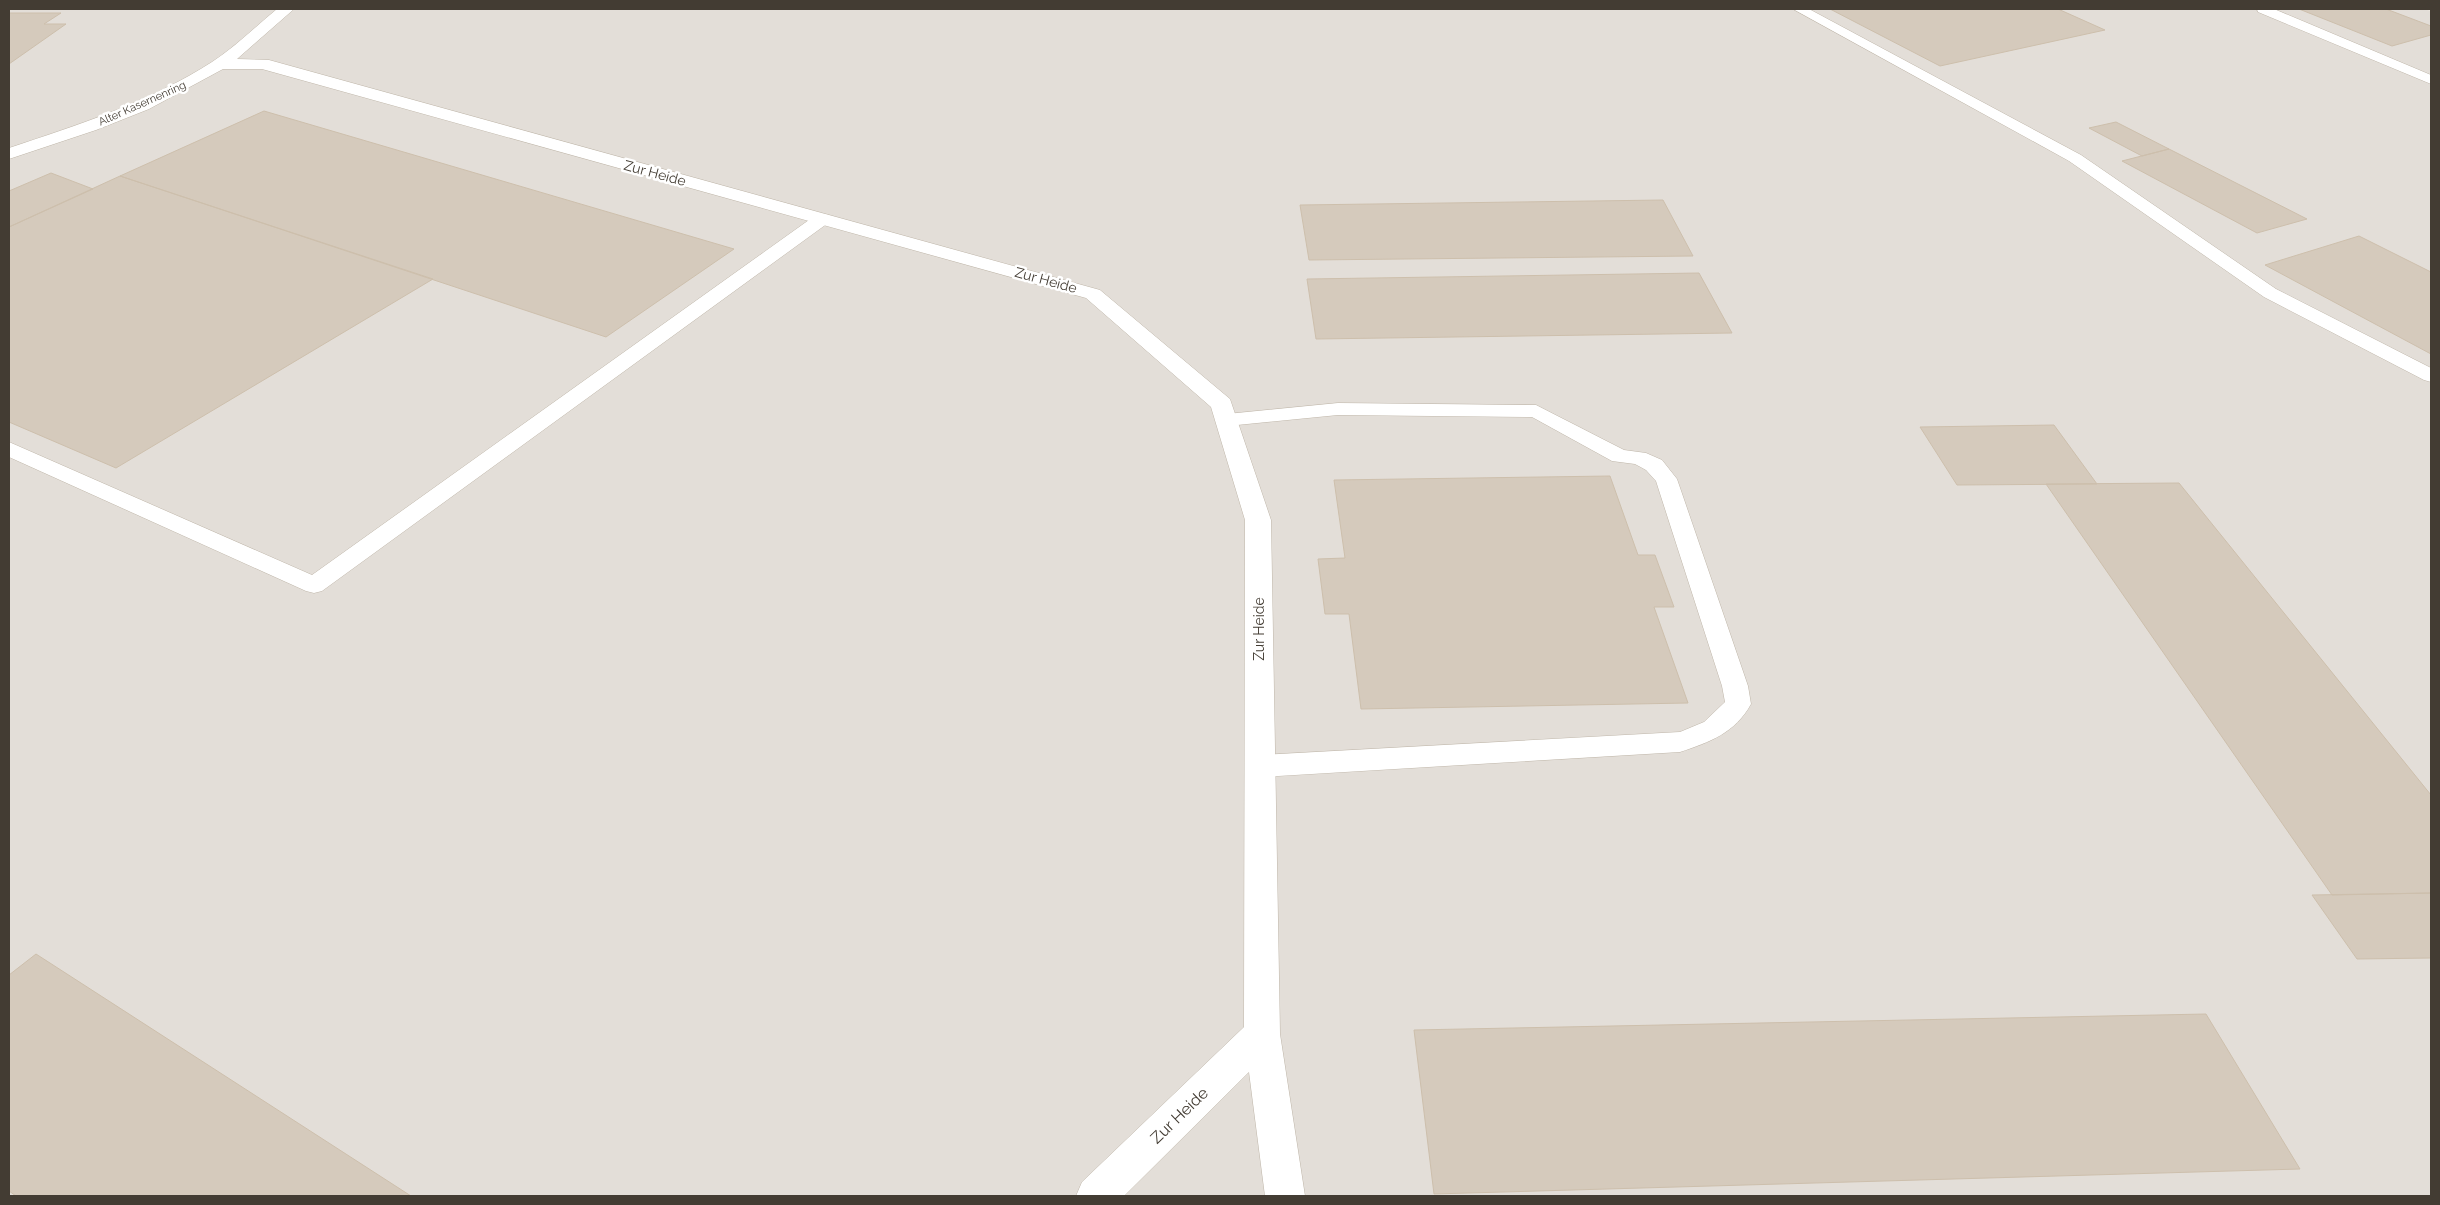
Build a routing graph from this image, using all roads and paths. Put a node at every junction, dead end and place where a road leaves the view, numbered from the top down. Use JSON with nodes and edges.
{"nodes":[{"id":1,"x":286,"y":9,"type":"edge"},
{"id":2,"x":1800,"y":9,"type":"edge"},
{"id":3,"x":2263,"y":9,"type":"edge"},
{"id":4,"x":220,"y":64,"type":"junction"},
{"id":5,"x":2431,"y":80,"type":"edge"},
{"id":6,"x":9,"y":154,"type":"edge"},
{"id":7,"x":822,"y":219,"type":"junction"},
{"id":8,"x":2431,"y":376,"type":"edge"},
{"id":9,"x":1227,"y":420,"type":"junction"},
{"id":10,"x":9,"y":448,"type":"edge"},
{"id":11,"x":1260,"y":766,"type":"junction"},
{"id":12,"x":1262,"y":1034,"type":"junction"},
{"id":13,"x":1096,"y":1196,"type":"edge"},
{"id":14,"x":1284,"y":1196,"type":"edge"}],
"edges":[{"from":1,"to":4,"type":"street","name":"Alter Kasernenring"},
{"from":2,"to":8,"type":"lane"},
{"from":3,"to":5,"type":"lane"},
{"from":4,"to":6,"type":"street","name":"Alter Kasernenring"},
{"from":4,"to":7,"type":"street","name":"Zur Heide"},
{"from":7,"to":9,"type":"street","name":"Zur Heide"},
{"from":7,"to":10,"type":"lane"},
{"from":9,"to":11,"type":"street","name":"Zur Heide"},
{"from":9,"to":11,"type":"lane"},
{"from":11,"to":12,"type":"street","name":"Zur Heide"},
{"from":12,"to":13,"type":"street","name":"Zur Heide"},
{"from":12,"to":14,"type":"street","name":"Zur Heide"}]}
